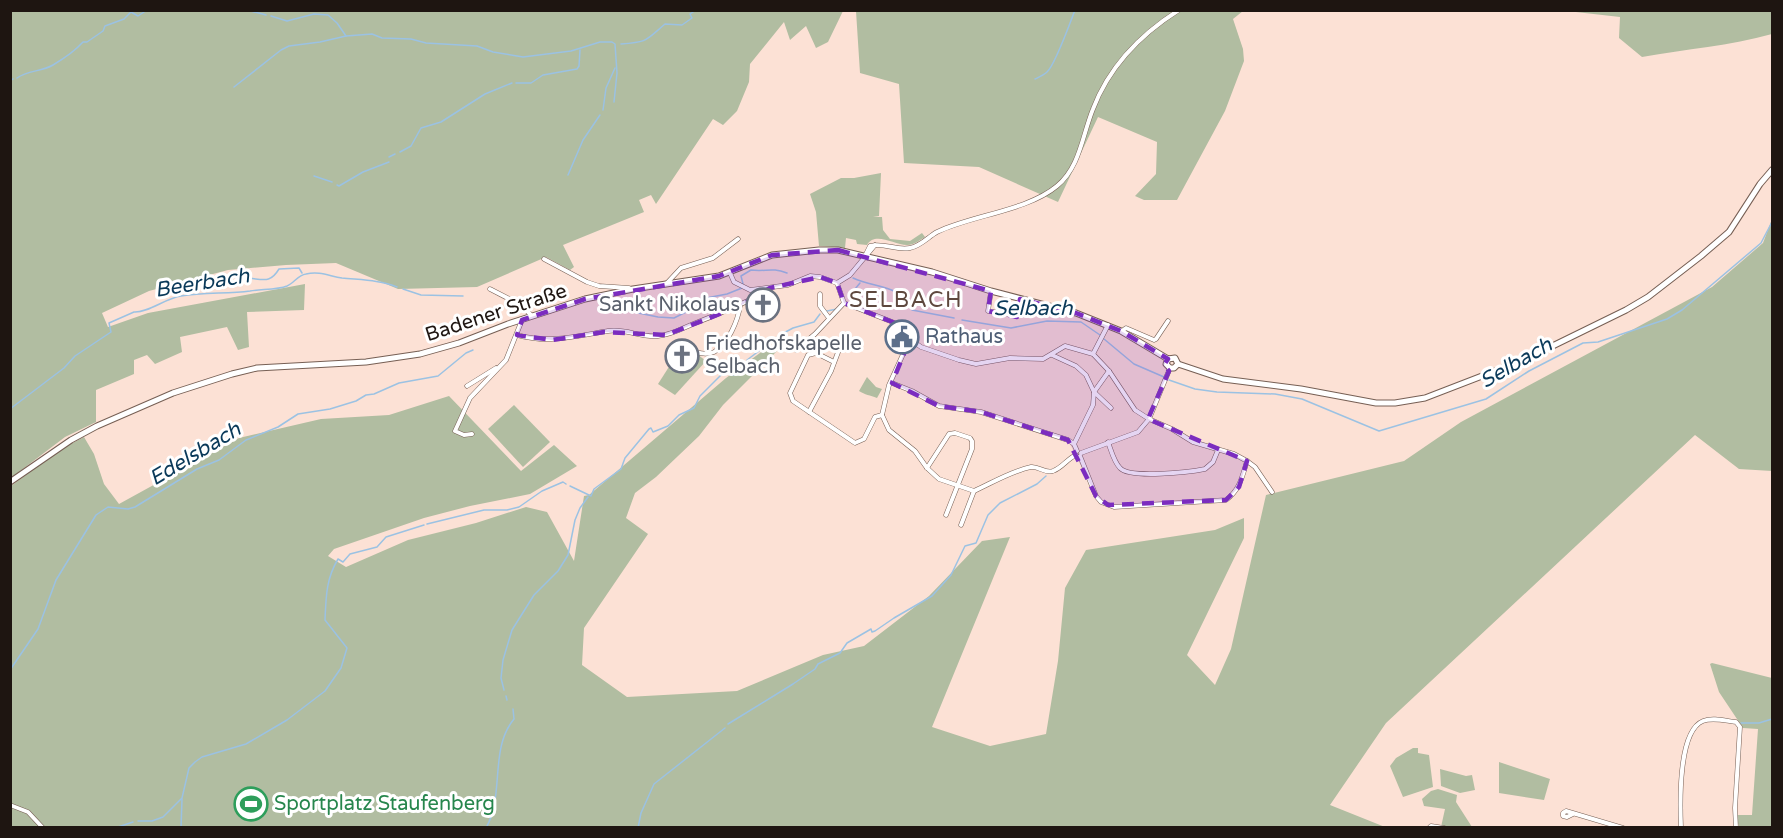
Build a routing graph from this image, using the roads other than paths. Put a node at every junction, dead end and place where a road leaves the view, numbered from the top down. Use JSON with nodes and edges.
{"nodes":[{"id":1,"x":1179,"y":10,"type":"edge"},
{"id":2,"x":1773,"y":170,"type":"edge"},
{"id":3,"x":738,"y":239,"type":"dead end"},
{"id":4,"x":865,"y":256,"type":"junction"},
{"id":5,"x":544,"y":259,"type":"dead end"},
{"id":6,"x":730,"y":273,"type":"junction"},
{"id":7,"x":837,"y":283,"type":"junction"},
{"id":8,"x":667,"y":284,"type":"junction"},
{"id":9,"x":770,"y":288,"type":"junction"},
{"id":10,"x":490,"y":289,"type":"dead end"},
{"id":11,"x":633,"y":289,"type":"junction"},
{"id":12,"x":991,"y":291,"type":"junction"},
{"id":13,"x":820,"y":294,"type":"dead end"},
{"id":14,"x":1020,"y":299,"type":"junction"},
{"id":15,"x":844,"y":303,"type":"junction"},
{"id":16,"x":740,"y":306,"type":"junction"},
{"id":17,"x":532,"y":316,"type":"junction"},
{"id":18,"x":829,"y":318,"type":"junction"},
{"id":19,"x":522,"y":320,"type":"junction"},
{"id":20,"x":1168,"y":321,"type":"dead end"},
{"id":21,"x":1108,"y":325,"type":"junction"},
{"id":22,"x":1121,"y":332,"type":"junction"},
{"id":23,"x":517,"y":335,"type":"junction"},
{"id":24,"x":910,"y":339,"type":"junction"},
{"id":25,"x":840,"y":347,"type":"dead end"},
{"id":26,"x":686,"y":349,"type":"dead end"},
{"id":27,"x":796,"y":350,"type":"dead end"},
{"id":28,"x":1093,"y":354,"type":"junction"},
{"id":29,"x":1051,"y":355,"type":"junction"},
{"id":30,"x":1168,"y":359,"type":"junction"},
{"id":31,"x":834,"y":362,"type":"junction"},
{"id":32,"x":1178,"y":364,"type":"junction"},
{"id":33,"x":502,"y":365,"type":"junction"},
{"id":34,"x":1170,"y":368,"type":"junction"},
{"id":35,"x":1109,"y":371,"type":"junction"},
{"id":36,"x":892,"y":383,"type":"junction"},
{"id":37,"x":467,"y":386,"type":"dead end"},
{"id":38,"x":1094,"y":392,"type":"junction"},
{"id":39,"x":1111,"y":408,"type":"dead end"},
{"id":40,"x":808,"y":412,"type":"junction"},
{"id":41,"x":882,"y":415,"type":"junction"},
{"id":42,"x":1149,"y":419,"type":"junction"},
{"id":43,"x":472,"y":434,"type":"dead end"},
{"id":44,"x":1108,"y":442,"type":"junction"},
{"id":45,"x":1074,"y":444,"type":"junction"},
{"id":46,"x":1218,"y":450,"type":"junction"},
{"id":47,"x":1078,"y":454,"type":"junction"},
{"id":48,"x":1247,"y":461,"type":"junction"},
{"id":49,"x":927,"y":468,"type":"junction"},
{"id":50,"x":10,"y":482,"type":"edge"},
{"id":51,"x":958,"y":487,"type":"junction"},
{"id":52,"x":974,"y":491,"type":"junction"},
{"id":53,"x":1272,"y":492,"type":"dead end"},
{"id":54,"x":946,"y":516,"type":"dead end"},
{"id":55,"x":961,"y":525,"type":"dead end"},
{"id":56,"x":10,"y":806,"type":"edge"},
{"id":57,"x":1573,"y":814,"type":"dead end"},
{"id":58,"x":1430,"y":827,"type":"edge"},
{"id":59,"x":43,"y":828,"type":"edge"},
{"id":60,"x":1444,"y":828,"type":"edge"},
{"id":61,"x":1623,"y":828,"type":"edge"},
{"id":62,"x":1681,"y":828,"type":"edge"},
{"id":63,"x":1736,"y":828,"type":"edge"}],
"edges":[{"from":1,"to":4,"type":"street"},
{"from":2,"to":32,"type":"main road"},
{"from":3,"to":8,"type":"street"},
{"from":4,"to":6,"type":"main road","name":"Badener Straße"},
{"from":4,"to":7,"type":"street"},
{"from":4,"to":12,"type":"main road","name":"Badener Straße"},
{"from":5,"to":11,"type":"street"},
{"from":6,"to":8,"type":"main road","name":"Badener Straße"},
{"from":6,"to":9,"type":"street"},
{"from":7,"to":9,"type":"street"},
{"from":7,"to":15,"type":"street"},
{"from":8,"to":11,"type":"main road","name":"Badener Straße"},
{"from":9,"to":16,"type":"street"},
{"from":10,"to":17,"type":"street"},
{"from":11,"to":17,"type":"main road","name":"Badener Straße"},
{"from":12,"to":14,"type":"main road","name":"Badener Straße"},
{"from":12,"to":14,"type":"street"},
{"from":13,"to":18,"type":"street"},
{"from":14,"to":21,"type":"main road","name":"Badener Straße"},
{"from":15,"to":18,"type":"street"},
{"from":15,"to":24,"type":"street"},
{"from":16,"to":23,"type":"street"},
{"from":16,"to":26,"type":"street"},
{"from":17,"to":19,"type":"main road","name":"Badener Straße"},
{"from":18,"to":27,"type":"street"},
{"from":19,"to":23,"type":"street"},
{"from":19,"to":50,"type":"main road","name":"Badener Straße"},
{"from":20,"to":22,"type":"street"},
{"from":21,"to":22,"type":"main road","name":"Badener Straße"},
{"from":21,"to":28,"type":"street"},
{"from":22,"to":30,"type":"main road","name":"Badener Straße"},
{"from":23,"to":33,"type":"street"},
{"from":24,"to":29,"type":"street"},
{"from":24,"to":36,"type":"street"},
{"from":25,"to":31,"type":"street"},
{"from":28,"to":29,"type":"street"},
{"from":28,"to":35,"type":"street"},
{"from":29,"to":38,"type":"street"},
{"from":30,"to":32,"type":"main road"},
{"from":30,"to":34,"type":"main road"},
{"from":31,"to":40,"type":"street"},
{"from":31,"to":40,"type":"street"},
{"from":32,"to":34,"type":"main road"},
{"from":33,"to":37,"type":"street"},
{"from":33,"to":43,"type":"street"},
{"from":34,"to":42,"type":"street"},
{"from":35,"to":38,"type":"street"},
{"from":35,"to":42,"type":"street"},
{"from":36,"to":41,"type":"street"},
{"from":36,"to":45,"type":"street"},
{"from":38,"to":39,"type":"street"},
{"from":38,"to":45,"type":"street"},
{"from":40,"to":41,"type":"street"},
{"from":41,"to":49,"type":"street"},
{"from":42,"to":44,"type":"street"},
{"from":42,"to":46,"type":"street"},
{"from":44,"to":46,"type":"street"},
{"from":44,"to":47,"type":"street"},
{"from":45,"to":47,"type":"street"},
{"from":46,"to":48,"type":"street"},
{"from":47,"to":48,"type":"street"},
{"from":47,"to":52,"type":"street"},
{"from":48,"to":53,"type":"street"},
{"from":49,"to":51,"type":"street"},
{"from":49,"to":51,"type":"street"},
{"from":51,"to":52,"type":"street"},
{"from":51,"to":54,"type":"street"},
{"from":52,"to":55,"type":"street"},
{"from":56,"to":59,"type":"street"},
{"from":57,"to":61,"type":"street"},
{"from":58,"to":60,"type":"street"},
{"from":62,"to":63,"type":"street"}]}
